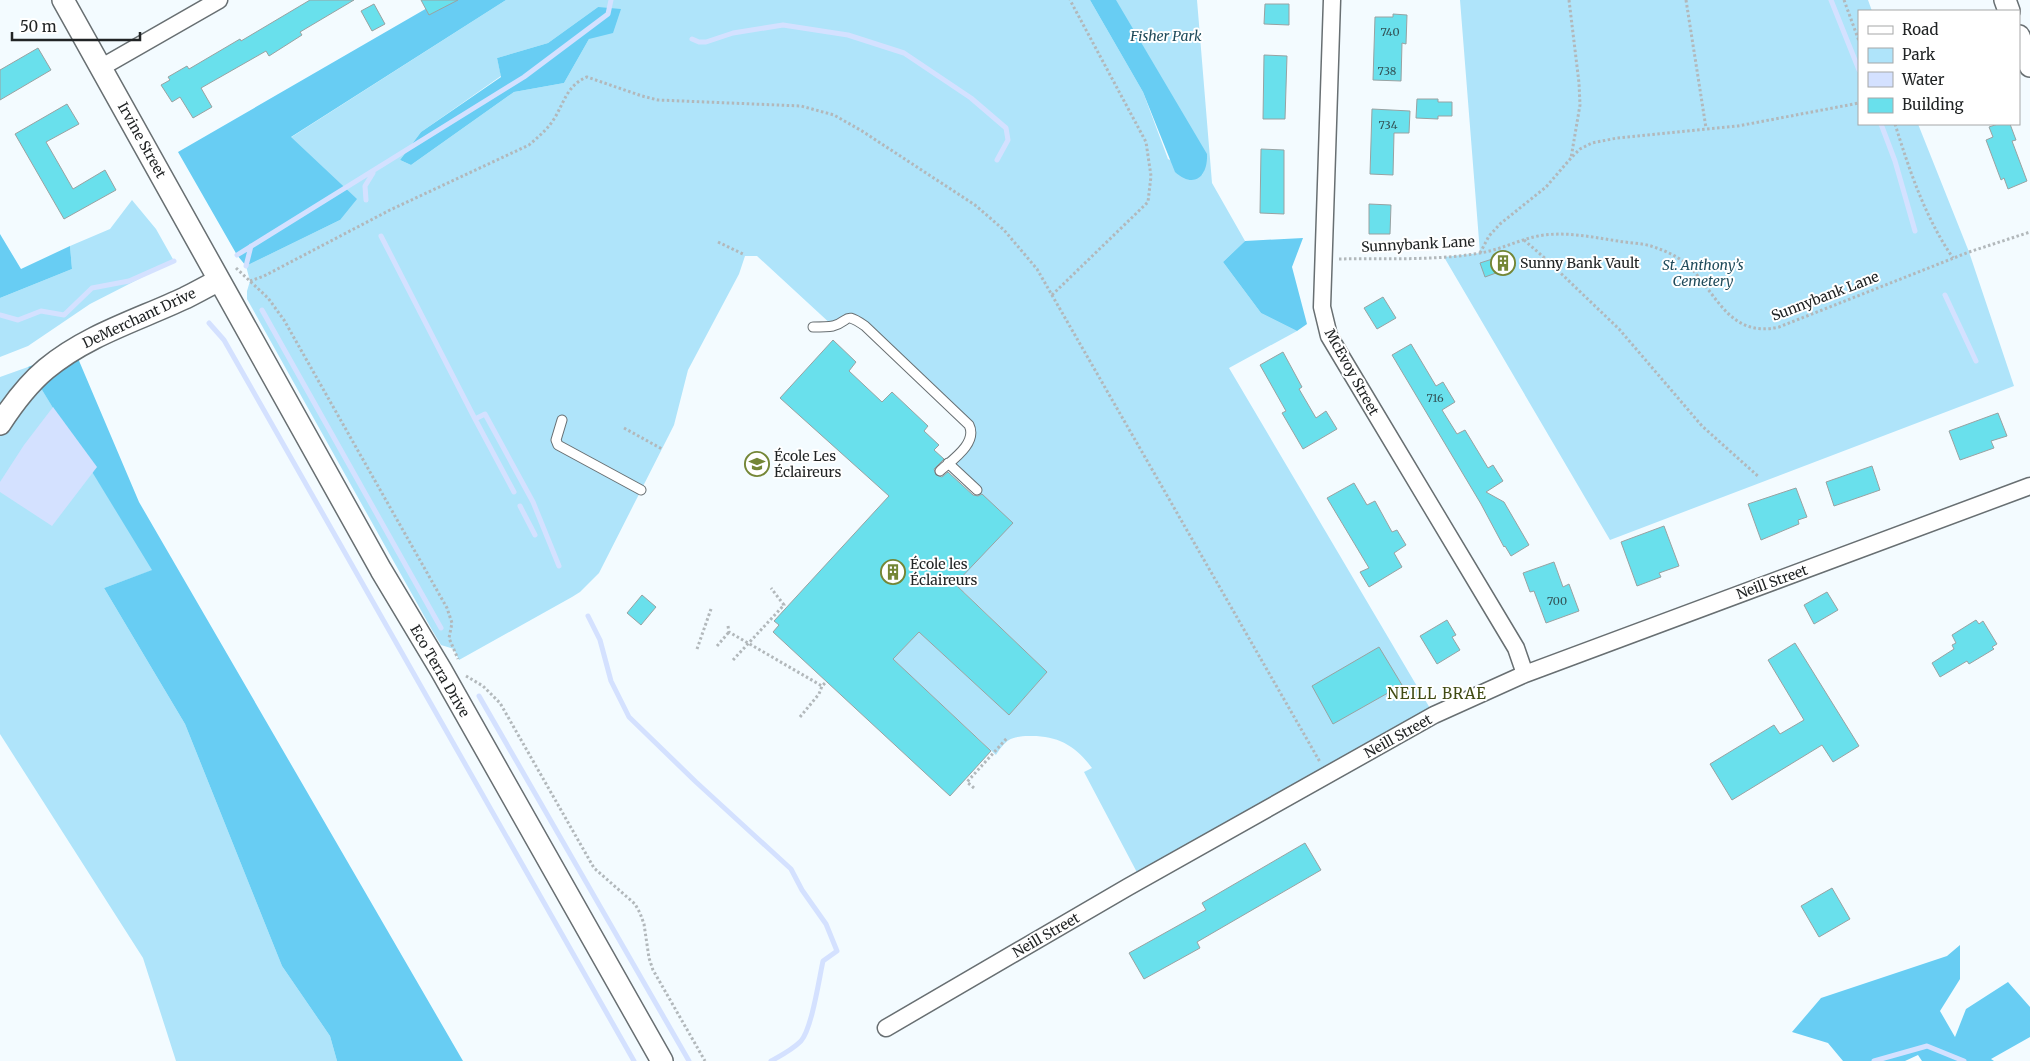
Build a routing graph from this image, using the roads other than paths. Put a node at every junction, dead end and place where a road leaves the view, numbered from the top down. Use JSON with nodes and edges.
{"nodes":[{"id":1,"x":64,"y":0,"type":"edge"},
{"id":2,"x":218,"y":0,"type":"edge"},
{"id":3,"x":1332,"y":0,"type":"edge"},
{"id":4,"x":2020,"y":39,"type":"edge"},
{"id":5,"x":2030,"y":66,"type":"edge"},
{"id":6,"x":102,"y":67,"type":"junction"},
{"id":7,"x":219,"y":280,"type":"junction"},
{"id":8,"x":813,"y":327,"type":"dead end"},
{"id":9,"x":562,"y":420,"type":"dead end"},
{"id":10,"x":0,"y":424,"type":"edge"},
{"id":11,"x":948,"y":463,"type":"junction"},
{"id":12,"x":940,"y":471,"type":"dead end"},
{"id":13,"x":2030,"y":486,"type":"edge"},
{"id":14,"x":641,"y":490,"type":"dead end"},
{"id":15,"x":977,"y":490,"type":"dead end"},
{"id":16,"x":1525,"y":674,"type":"junction"},
{"id":17,"x":886,"y":1028,"type":"dead end"},
{"id":18,"x":662,"y":1061,"type":"edge"}],
"edges":[{"from":1,"to":6,"type":"street","name":"Irvine Street"},
{"from":2,"to":6,"type":"street"},
{"from":3,"to":16,"type":"street","name":"McEvoy Street"},
{"from":4,"to":5,"type":"street"},
{"from":6,"to":7,"type":"street","name":"Irvine Street"},
{"from":7,"to":10,"type":"street","name":"DeMerchant Drive"},
{"from":7,"to":18,"type":"street","name":"Eco Terra Drive"},
{"from":8,"to":11,"type":"lane"},
{"from":9,"to":14,"type":"lane"},
{"from":11,"to":12,"type":"lane"},
{"from":11,"to":15,"type":"lane"},
{"from":13,"to":16,"type":"street","name":"Neill Street"},
{"from":16,"to":17,"type":"street","name":"Neill Street"}]}
